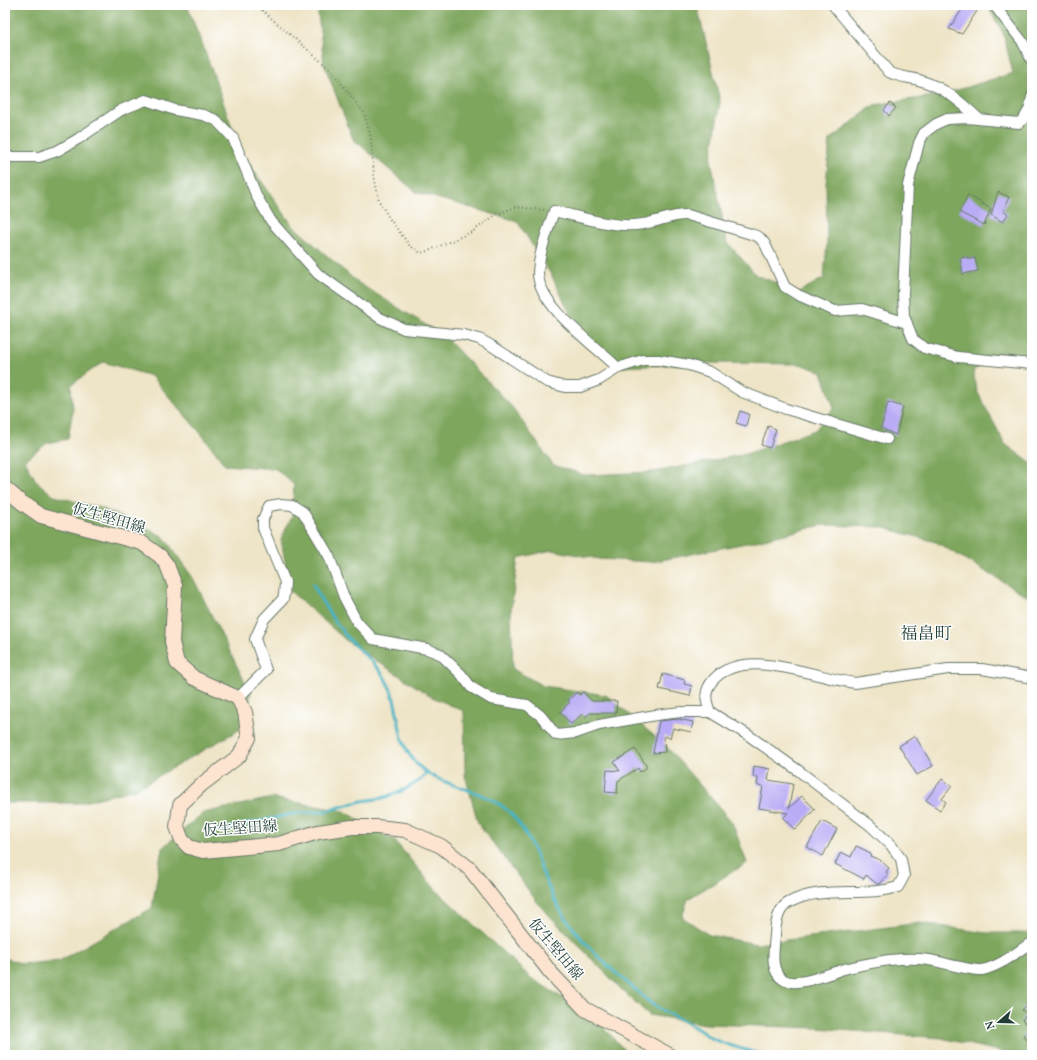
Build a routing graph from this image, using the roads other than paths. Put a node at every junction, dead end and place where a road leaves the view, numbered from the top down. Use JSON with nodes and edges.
{"nodes":[{"id":1,"x":833,"y":5,"type":"edge"},
{"id":2,"x":994,"y":5,"type":"edge"},
{"id":3,"x":1032,"y":61,"type":"edge"},
{"id":4,"x":1032,"y":97,"type":"edge"},
{"id":5,"x":979,"y":119,"type":"junction"},
{"id":6,"x":5,"y":158,"type":"edge"},
{"id":7,"x":907,"y":324,"type":"junction"},
{"id":8,"x":1032,"y":364,"type":"edge"},
{"id":9,"x":618,"y":368,"type":"junction"},
{"id":10,"x":887,"y":439,"type":"dead end"},
{"id":11,"x":5,"y":488,"type":"edge"},
{"id":12,"x":1032,"y":678,"type":"edge"},
{"id":13,"x":238,"y":698,"type":"junction"},
{"id":14,"x":710,"y":712,"type":"junction"},
{"id":15,"x":1032,"y":942,"type":"edge"},
{"id":16,"x":669,"y":1055,"type":"edge"}],
"edges":[{"from":1,"to":5,"type":"street"},
{"from":2,"to":3,"type":"street"},
{"from":4,"to":5,"type":"street"},
{"from":5,"to":7,"type":"street"},
{"from":6,"to":9,"type":"street"},
{"from":7,"to":8,"type":"street"},
{"from":7,"to":9,"type":"street"},
{"from":9,"to":10,"type":"street"},
{"from":11,"to":13,"type":"main road","name":"仮生堅田線"},
{"from":12,"to":14,"type":"street"},
{"from":13,"to":14,"type":"street"},
{"from":13,"to":16,"type":"main road","name":"仮生堅田線"},
{"from":14,"to":15,"type":"street"}]}
